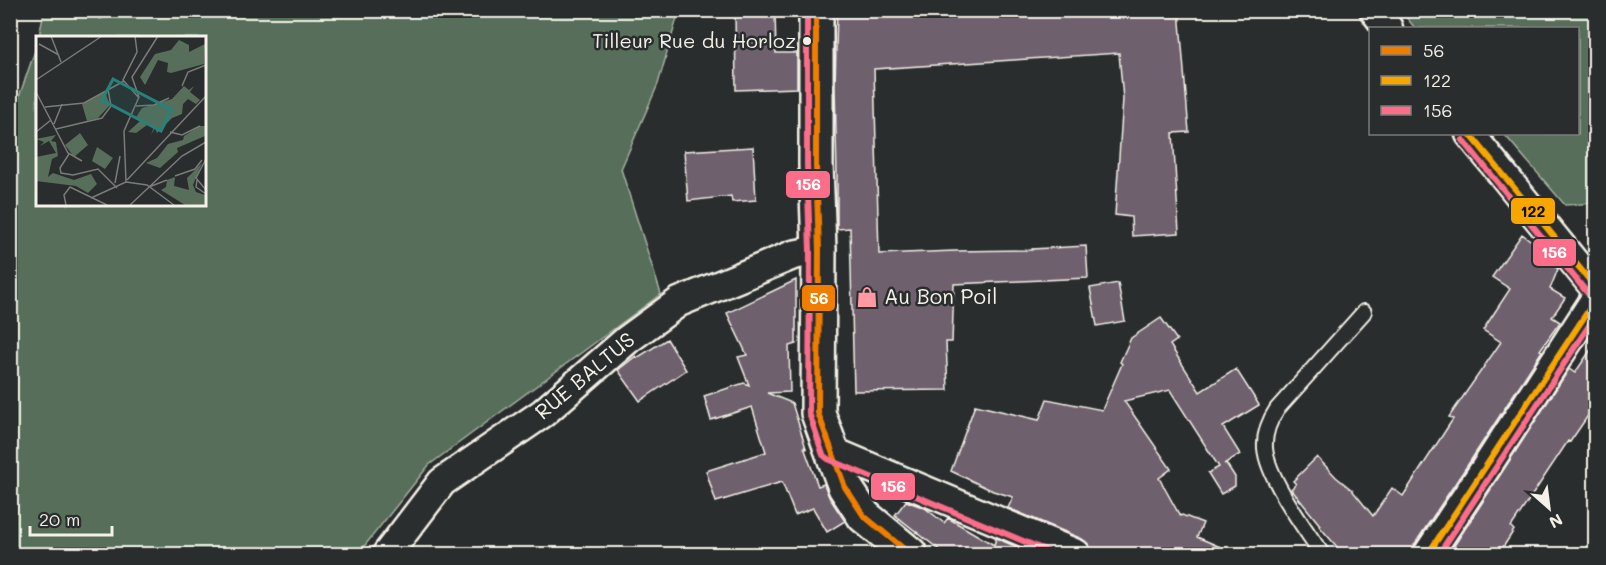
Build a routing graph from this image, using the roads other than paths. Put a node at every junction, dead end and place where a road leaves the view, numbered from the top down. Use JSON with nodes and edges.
{"nodes":[{"id":1,"x":816,"y":10,"type":"edge"},
{"id":2,"x":1374,"y":10,"type":"edge"},
{"id":3,"x":1387,"y":27,"type":"edge"},
{"id":4,"x":1471,"y":135,"type":"edge"},
{"id":5,"x":819,"y":250,"type":"junction"},
{"id":6,"x":1596,"y":289,"type":"edge"},
{"id":7,"x":1596,"y":298,"type":"edge"},
{"id":8,"x":1364,"y":312,"type":"dead end"},
{"id":9,"x":831,"y":451,"type":"junction"},
{"id":10,"x":387,"y":555,"type":"edge"},
{"id":11,"x":910,"y":555,"type":"edge"},
{"id":12,"x":1076,"y":555,"type":"edge"},
{"id":13,"x":1322,"y":555,"type":"edge"},
{"id":14,"x":1428,"y":555,"type":"edge"}],
"edges":[{"from":1,"to":5,"type":"street"},
{"from":2,"to":3,"type":"street"},
{"from":4,"to":6,"type":"street"},
{"from":5,"to":9,"type":"street"},
{"from":5,"to":10,"type":"street","name":"RUE BALTUS"},
{"from":7,"to":14,"type":"street"},
{"from":8,"to":13,"type":"lane"},
{"from":9,"to":11,"type":"street"},
{"from":9,"to":12,"type":"street"}]}
